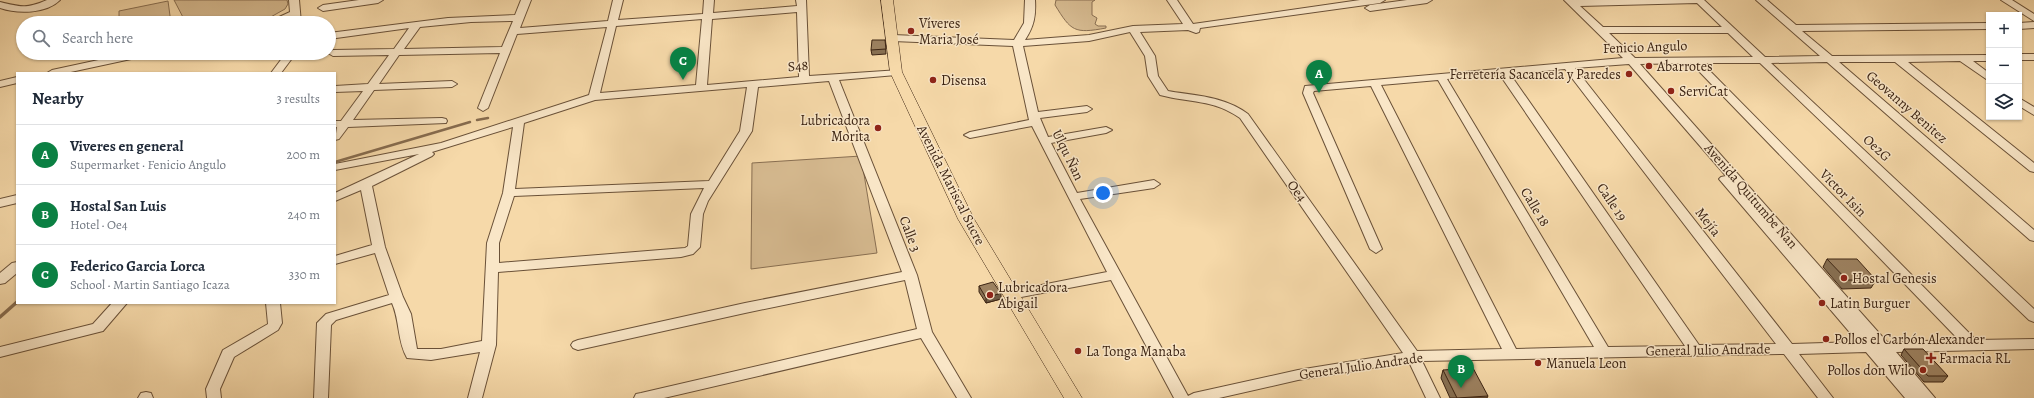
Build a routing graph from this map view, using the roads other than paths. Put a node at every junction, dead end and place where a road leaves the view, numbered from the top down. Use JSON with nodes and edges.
{"nodes":[{"id":1,"x":55,"y":0,"type":"edge"},
{"id":2,"x":294,"y":0,"type":"edge"},
{"id":3,"x":378,"y":0,"type":"edge"},
{"id":4,"x":526,"y":0,"type":"edge"},
{"id":5,"x":618,"y":0,"type":"edge"},
{"id":6,"x":709,"y":0,"type":"edge"},
{"id":7,"x":887,"y":0,"type":"edge"},
{"id":8,"x":1030,"y":0,"type":"edge"},
{"id":9,"x":1172,"y":0,"type":"edge"},
{"id":10,"x":1380,"y":0,"type":"edge"},
{"id":11,"x":1427,"y":0,"type":"edge"},
{"id":12,"x":1560,"y":0,"type":"edge"},
{"id":13,"x":1699,"y":0,"type":"edge"},
{"id":14,"x":1760,"y":0,"type":"edge"},
{"id":15,"x":2006,"y":0,"type":"edge"},
{"id":16,"x":1570,"y":1,"type":"edge"},
{"id":17,"x":0,"y":5,"type":"edge"},
{"id":18,"x":801,"y":5,"type":"edge"},
{"id":19,"x":322,"y":8,"type":"dead end"},
{"id":20,"x":1321,"y":8,"type":"edge"},
{"id":21,"x":296,"y":16,"type":"edge"},
{"id":22,"x":707,"y":17,"type":"junction"},
{"id":23,"x":519,"y":18,"type":"junction"},
{"id":24,"x":2034,"y":18,"type":"edge"},
{"id":25,"x":612,"y":24,"type":"junction"},
{"id":26,"x":416,"y":25,"type":"junction"},
{"id":27,"x":2034,"y":25,"type":"edge"},
{"id":28,"x":1986,"y":26,"type":"edge"},
{"id":29,"x":2022,"y":26,"type":"edge"},
{"id":30,"x":1190,"y":27,"type":"junction"},
{"id":31,"x":1792,"y":28,"type":"junction"},
{"id":32,"x":1133,"y":29,"type":"junction"},
{"id":33,"x":1600,"y":30,"type":"junction"},
{"id":34,"x":1730,"y":30,"type":"junction"},
{"id":35,"x":514,"y":31,"type":"junction"},
{"id":36,"x":336,"y":35,"type":"edge"},
{"id":37,"x":893,"y":38,"type":"junction"},
{"id":38,"x":1017,"y":43,"type":"junction"},
{"id":39,"x":507,"y":50,"type":"junction"},
{"id":40,"x":336,"y":53,"type":"edge"},
{"id":41,"x":397,"y":53,"type":"junction"},
{"id":42,"x":1897,"y":58,"type":"junction"},
{"id":43,"x":1962,"y":58,"type":"junction"},
{"id":44,"x":1986,"y":58,"type":"edge"},
{"id":45,"x":1828,"y":59,"type":"junction"},
{"id":46,"x":112,"y":60,"type":"edge"},
{"id":47,"x":287,"y":60,"type":"edge"},
{"id":48,"x":1693,"y":60,"type":"junction"},
{"id":49,"x":1762,"y":60,"type":"junction"},
{"id":50,"x":1627,"y":61,"type":"junction"},
{"id":51,"x":1566,"y":65,"type":"junction"},
{"id":52,"x":1504,"y":71,"type":"junction"},
{"id":53,"x":57,"y":72,"type":"edge"},
{"id":54,"x":277,"y":72,"type":"edge"},
{"id":55,"x":896,"y":72,"type":"junction"},
{"id":56,"x":1441,"y":76,"type":"junction"},
{"id":57,"x":1986,"y":76,"type":"edge"},
{"id":58,"x":833,"y":77,"type":"junction"},
{"id":59,"x":804,"y":79,"type":"junction"},
{"id":60,"x":16,"y":80,"type":"edge"},
{"id":61,"x":753,"y":83,"type":"junction"},
{"id":62,"x":1375,"y":83,"type":"junction"},
{"id":63,"x":0,"y":84,"type":"edge"},
{"id":64,"x":452,"y":84,"type":"dead end"},
{"id":65,"x":371,"y":88,"type":"junction"},
{"id":66,"x":701,"y":88,"type":"junction"},
{"id":67,"x":336,"y":89,"type":"edge"},
{"id":68,"x":594,"y":97,"type":"junction"},
{"id":69,"x":2022,"y":103,"type":"edge"},
{"id":70,"x":483,"y":108,"type":"dead end"},
{"id":71,"x":1087,"y":109,"type":"dead end"},
{"id":72,"x":2034,"y":112,"type":"edge"},
{"id":73,"x":1034,"y":119,"type":"junction"},
{"id":74,"x":442,"y":121,"type":"dead end"},
{"id":75,"x":519,"y":121,"type":"junction"},
{"id":76,"x":339,"y":124,"type":"edge"},
{"id":77,"x":1106,"y":130,"type":"dead end"},
{"id":78,"x":336,"y":134,"type":"edge"},
{"id":79,"x":970,"y":135,"type":"dead end"},
{"id":80,"x":1045,"y":141,"type":"junction"},
{"id":81,"x":443,"y":146,"type":"junction"},
{"id":82,"x":336,"y":167,"type":"edge"},
{"id":83,"x":2034,"y":169,"type":"edge"},
{"id":84,"x":366,"y":184,"type":"junction"},
{"id":85,"x":713,"y":184,"type":"junction"},
{"id":86,"x":1154,"y":184,"type":"dead end"},
{"id":87,"x":509,"y":193,"type":"junction"},
{"id":88,"x":336,"y":197,"type":"edge"},
{"id":89,"x":1073,"y":197,"type":"junction"},
{"id":90,"x":16,"y":198,"type":"edge"},
{"id":91,"x":0,"y":203,"type":"edge"},
{"id":92,"x":2034,"y":237,"type":"edge"},
{"id":93,"x":380,"y":246,"type":"junction"},
{"id":94,"x":1376,"y":249,"type":"dead end"},
{"id":95,"x":336,"y":260,"type":"edge"},
{"id":96,"x":16,"y":267,"type":"edge"},
{"id":97,"x":492,"y":268,"type":"junction"},
{"id":98,"x":910,"y":275,"type":"junction"},
{"id":99,"x":1115,"y":275,"type":"junction"},
{"id":100,"x":0,"y":280,"type":"edge"},
{"id":101,"x":1011,"y":295,"type":"junction"},
{"id":102,"x":396,"y":297,"type":"junction"},
{"id":103,"x":119,"y":304,"type":"edge"},
{"id":104,"x":273,"y":304,"type":"edge"},
{"id":105,"x":2034,"y":317,"type":"edge"},
{"id":106,"x":925,"y":332,"type":"junction"},
{"id":107,"x":2034,"y":344,"type":"edge"},
{"id":108,"x":489,"y":345,"type":"junction"},
{"id":109,"x":578,"y":345,"type":"dead end"},
{"id":110,"x":1972,"y":345,"type":"junction"},
{"id":111,"x":1877,"y":347,"type":"junction"},
{"id":112,"x":1788,"y":349,"type":"junction"},
{"id":113,"x":1695,"y":350,"type":"junction"},
{"id":114,"x":0,"y":352,"type":"edge"},
{"id":115,"x":1604,"y":352,"type":"junction"},
{"id":116,"x":1511,"y":354,"type":"junction"},
{"id":117,"x":1413,"y":356,"type":"junction"},
{"id":118,"x":214,"y":398,"type":"edge"},
{"id":119,"x":321,"y":398,"type":"edge"},
{"id":120,"x":475,"y":398,"type":"edge"},
{"id":121,"x":641,"y":398,"type":"edge"},
{"id":122,"x":964,"y":398,"type":"edge"},
{"id":123,"x":1073,"y":398,"type":"edge"},
{"id":124,"x":1181,"y":398,"type":"edge"},
{"id":125,"x":1194,"y":398,"type":"edge"},
{"id":126,"x":1433,"y":398,"type":"edge"},
{"id":127,"x":1826,"y":398,"type":"edge"},
{"id":128,"x":1914,"y":398,"type":"edge"},
{"id":129,"x":1928,"y":398,"type":"edge"}],
"edges":[{"from":1,"to":17,"type":"street"},
{"from":2,"to":21,"type":"street"},
{"from":3,"to":19,"type":"street"},
{"from":4,"to":23,"type":"street"},
{"from":5,"to":25,"type":"street"},
{"from":6,"to":22,"type":"street"},
{"from":7,"to":37,"type":"main road","name":"Avenida Mariscal Sucre"},
{"from":8,"to":38,"type":"street"},
{"from":9,"to":30,"type":"street"},
{"from":10,"to":20,"type":"street"},
{"from":11,"to":20,"type":"street"},
{"from":12,"to":50,"type":"street","name":"Avenida Quitumbe Ñan"},
{"from":13,"to":16,"type":"street"},
{"from":13,"to":34,"type":"street","name":"Oe2G"},
{"from":14,"to":31,"type":"street","name":"Geovanny Benitez"},
{"from":15,"to":24,"type":"street"},
{"from":16,"to":33,"type":"street","name":"Avenida Quitumbe Ñan"},
{"from":18,"to":22,"type":"street"},
{"from":18,"to":59,"type":"street"},
{"from":20,"to":30,"type":"street"},
{"from":22,"to":25,"type":"street"},
{"from":22,"to":66,"type":"street"},
{"from":23,"to":26,"type":"street"},
{"from":23,"to":35,"type":"street"},
{"from":25,"to":35,"type":"street"},
{"from":25,"to":68,"type":"street"},
{"from":26,"to":36,"type":"street"},
{"from":26,"to":41,"type":"street"},
{"from":27,"to":29,"type":"street"},
{"from":28,"to":31,"type":"street"},
{"from":30,"to":32,"type":"street"},
{"from":31,"to":45,"type":"street","name":"Geovanny Benitez"},
{"from":32,"to":38,"type":"street"},
{"from":32,"to":117,"type":"street","name":"Oe4"},
{"from":33,"to":34,"type":"street"},
{"from":33,"to":50,"type":"street","name":"Avenida Quitumbe Ñan"},
{"from":34,"to":49,"type":"street","name":"Oe2G"},
{"from":35,"to":39,"type":"street"},
{"from":37,"to":38,"type":"street"},
{"from":37,"to":55,"type":"main road","name":"Avenida Mariscal Sucre"},
{"from":38,"to":73,"type":"street","name":"Ulqu Ñan"},
{"from":39,"to":41,"type":"street"},
{"from":39,"to":70,"type":"street"},
{"from":40,"to":41,"type":"street"},
{"from":41,"to":65,"type":"street"},
{"from":42,"to":43,"type":"street","name":"Fenicio Angulo"},
{"from":42,"to":45,"type":"street","name":"Fenicio Angulo"},
{"from":42,"to":83,"type":"street"},
{"from":43,"to":44,"type":"street","name":"Fenicio Angulo"},
{"from":43,"to":57,"type":"street"},
{"from":45,"to":49,"type":"street","name":"Fenicio Angulo"},
{"from":45,"to":92,"type":"street","name":"Geovanny Benitez"},
{"from":46,"to":53,"type":"street"},
{"from":47,"to":54,"type":"street"},
{"from":48,"to":49,"type":"street","name":"Fenicio Angulo"},
{"from":48,"to":50,"type":"street","name":"Fenicio Angulo"},
{"from":48,"to":110,"type":"street","name":"Victor Isin"},
{"from":49,"to":105,"type":"street","name":"Oe2G"},
{"from":50,"to":51,"type":"street","name":"Fenicio Angulo"},
{"from":50,"to":111,"type":"street","name":"Avenida Quitumbe Ñan"},
{"from":51,"to":52,"type":"street","name":"Fenicio Angulo"},
{"from":51,"to":112,"type":"street","name":"Mejía"},
{"from":52,"to":56,"type":"street","name":"Fenicio Angulo"},
{"from":52,"to":113,"type":"street","name":"Calle 19"},
{"from":55,"to":58,"type":"street","name":"S48"},
{"from":55,"to":101,"type":"main road","name":"Avenida Mariscal Sucre"},
{"from":56,"to":62,"type":"street","name":"Fenicio Angulo"},
{"from":56,"to":115,"type":"street","name":"Calle 18"},
{"from":58,"to":59,"type":"street","name":"S48"},
{"from":58,"to":98,"type":"street","name":"Calle 3"},
{"from":59,"to":61,"type":"street","name":"S48"},
{"from":60,"to":63,"type":"street"},
{"from":61,"to":66,"type":"street","name":"S48"},
{"from":61,"to":85,"type":"street"},
{"from":62,"to":94,"type":"street","name":"Fenicio Angulo"},
{"from":62,"to":116,"type":"street"},
{"from":64,"to":65,"type":"street"},
{"from":65,"to":67,"type":"street"},
{"from":65,"to":76,"type":"street"},
{"from":66,"to":68,"type":"street","name":"S48"},
{"from":68,"to":75,"type":"street","name":"S48"},
{"from":69,"to":72,"type":"street"},
{"from":71,"to":73,"type":"street"},
{"from":73,"to":79,"type":"street"},
{"from":73,"to":80,"type":"street","name":"Ulqu Ñan"},
{"from":74,"to":76,"type":"street"},
{"from":75,"to":81,"type":"street","name":"S48"},
{"from":75,"to":87,"type":"street"},
{"from":76,"to":78,"type":"street"},
{"from":77,"to":80,"type":"street"},
{"from":80,"to":89,"type":"street","name":"Ulqu Ñan"},
{"from":81,"to":82,"type":"street"},
{"from":81,"to":84,"type":"street"},
{"from":84,"to":88,"type":"street"},
{"from":84,"to":93,"type":"street"},
{"from":85,"to":87,"type":"street"},
{"from":85,"to":97,"type":"street"},
{"from":86,"to":89,"type":"street"},
{"from":87,"to":97,"type":"street"},
{"from":89,"to":99,"type":"street","name":"Ulqu Ñan"},
{"from":90,"to":91,"type":"street"},
{"from":93,"to":95,"type":"street"},
{"from":93,"to":102,"type":"street"},
{"from":96,"to":100,"type":"street"},
{"from":97,"to":108,"type":"street"},
{"from":98,"to":106,"type":"street","name":"Calle 3"},
{"from":98,"to":109,"type":"street"},
{"from":99,"to":101,"type":"street"},
{"from":99,"to":124,"type":"street","name":"Ulqu Ñan"},
{"from":101,"to":123,"type":"main road","name":"Avenida Mariscal Sucre"},
{"from":102,"to":108,"type":"street"},
{"from":102,"to":119,"type":"street"},
{"from":103,"to":114,"type":"street"},
{"from":104,"to":118,"type":"street"},
{"from":106,"to":121,"type":"street"},
{"from":106,"to":122,"type":"street","name":"Calle 3"},
{"from":107,"to":110,"type":"street","name":"General Julio Andrade"},
{"from":108,"to":120,"type":"street"},
{"from":110,"to":111,"type":"street","name":"General Julio Andrade"},
{"from":111,"to":112,"type":"street","name":"General Julio Andrade"},
{"from":111,"to":128,"type":"street","name":"Avenida Quitumbe Ñan"},
{"from":111,"to":129,"type":"street","name":"Avenida Quitumbe Ñan"},
{"from":112,"to":113,"type":"street","name":"General Julio Andrade"},
{"from":112,"to":127,"type":"street","name":"Mejía"},
{"from":113,"to":115,"type":"street","name":"General Julio Andrade"},
{"from":115,"to":116,"type":"street","name":"General Julio Andrade"},
{"from":116,"to":117,"type":"street","name":"General Julio Andrade"},
{"from":117,"to":125,"type":"street","name":"General Julio Andrade"},
{"from":117,"to":126,"type":"street","name":"Oe4"}]}
